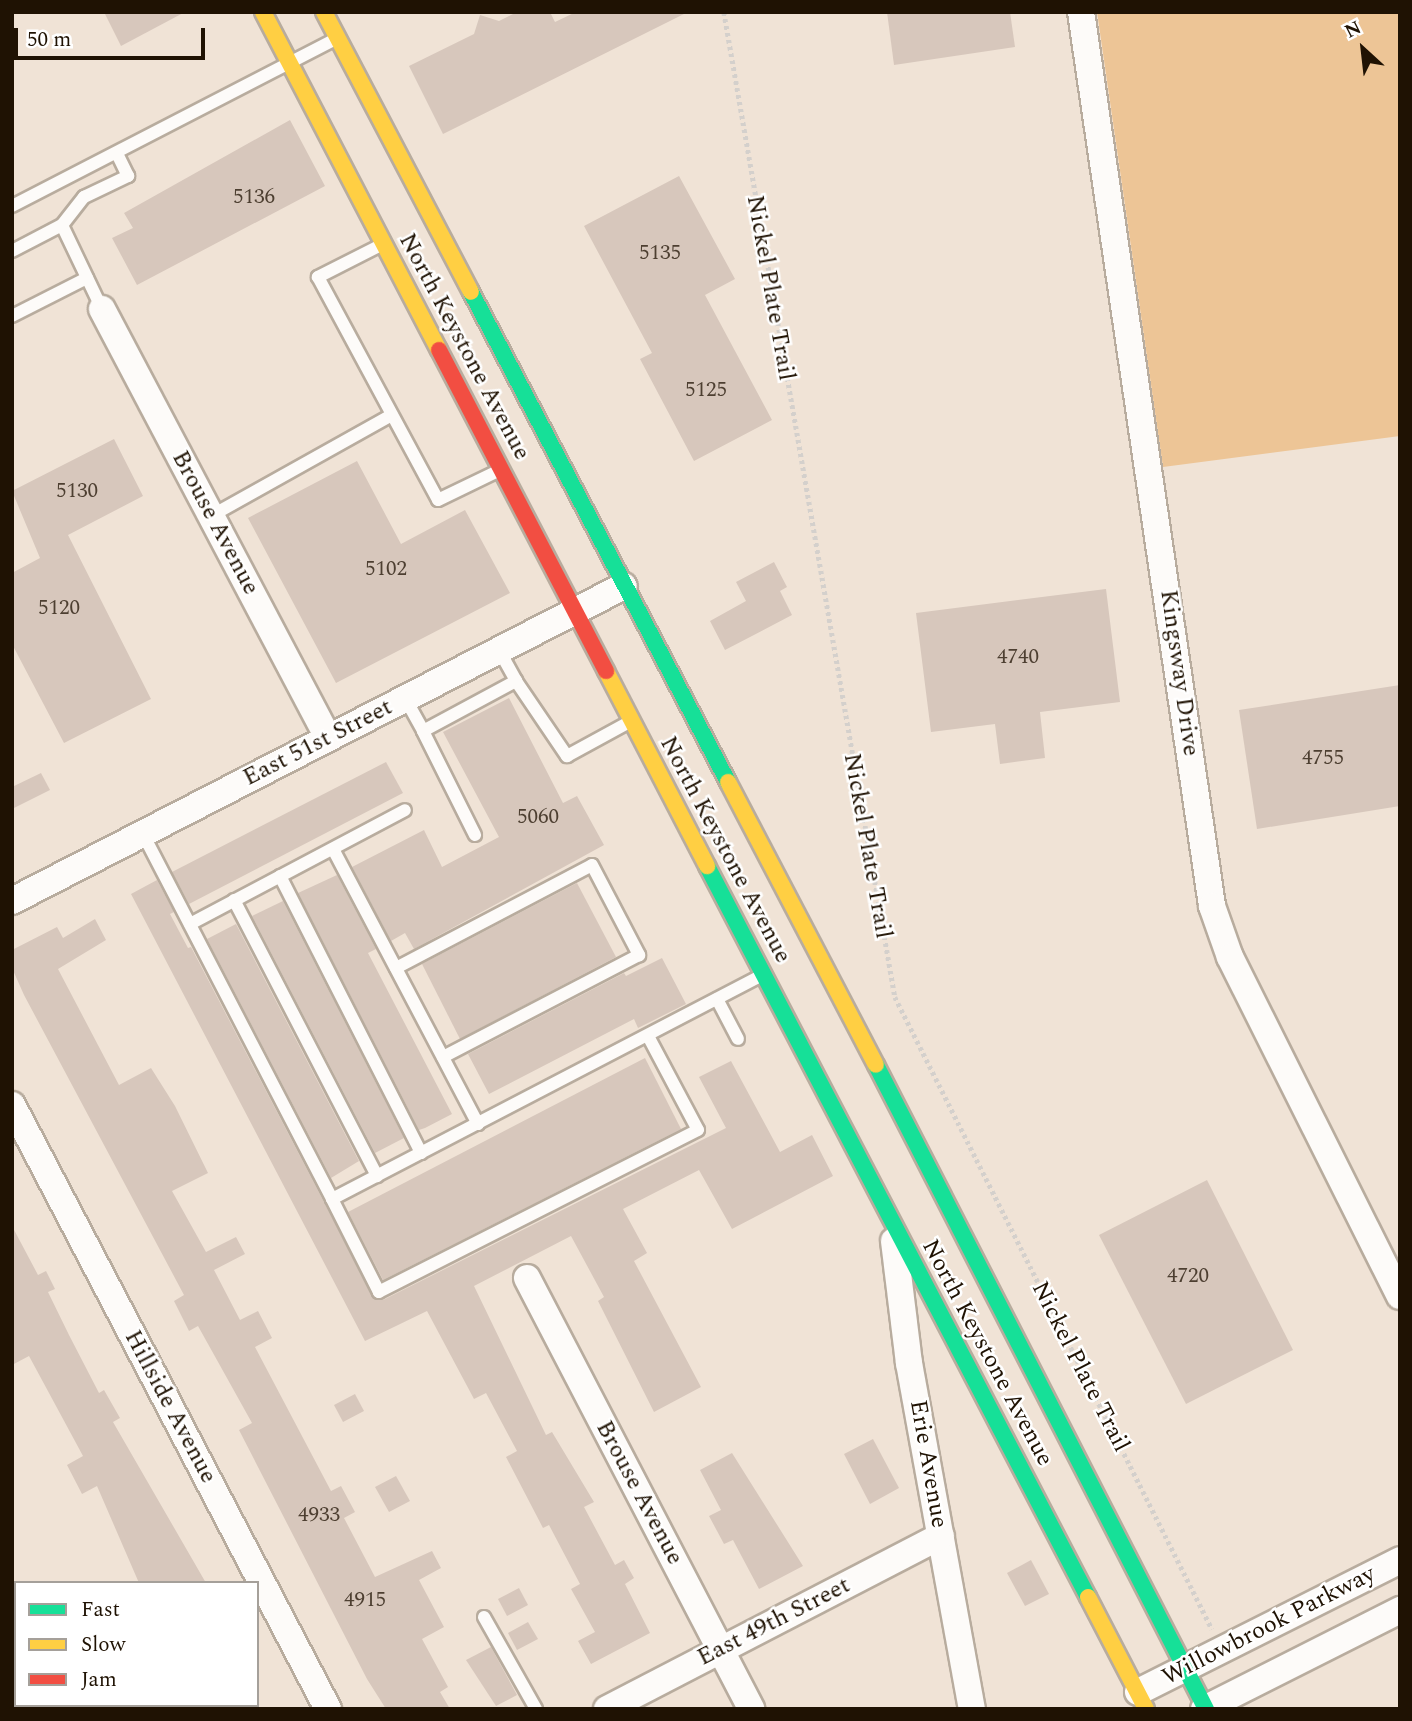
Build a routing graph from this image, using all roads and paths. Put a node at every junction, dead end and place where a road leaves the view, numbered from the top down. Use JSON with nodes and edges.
{"nodes":[{"id":1,"x":263,"y":12,"type":"edge"},
{"id":2,"x":324,"y":12,"type":"edge"},
{"id":3,"x":724,"y":12,"type":"edge"},
{"id":4,"x":1081,"y":12,"type":"edge"},
{"id":5,"x":338,"y":38,"type":"junction"},
{"id":6,"x":290,"y":64,"type":"junction"},
{"id":7,"x":117,"y":153,"type":"junction"},
{"id":8,"x":12,"y":206,"type":"edge"},
{"id":9,"x":62,"y":225,"type":"junction"},
{"id":10,"x":384,"y":244,"type":"junction"},
{"id":11,"x":12,"y":251,"type":"edge"},
{"id":12,"x":87,"y":278,"type":"junction"},
{"id":13,"x":102,"y":309,"type":"joint"},
{"id":14,"x":12,"y":316,"type":"edge"},
{"id":15,"x":392,"y":415,"type":"junction"},
{"id":16,"x":502,"y":470,"type":"junction"},
{"id":17,"x":211,"y":516,"type":"junction"},
{"id":18,"x":624,"y":586,"type":"junction"},
{"id":19,"x":575,"y":611,"type":"junction"},
{"id":20,"x":499,"y":650,"type":"junction"},
{"id":21,"x":516,"y":681,"type":"junction"},
{"id":22,"x":405,"y":698,"type":"junction"},
{"id":23,"x":632,"y":720,"type":"junction"},
{"id":24,"x":423,"y":731,"type":"junction"},
{"id":25,"x":328,"y":738,"type":"junction"},
{"id":26,"x":405,"y":810,"type":"dead end"},
{"id":27,"x":143,"y":834,"type":"junction"},
{"id":28,"x":475,"y":835,"type":"dead end"},
{"id":29,"x":333,"y":849,"type":"junction"},
{"id":30,"x":280,"y":876,"type":"junction"},
{"id":31,"x":234,"y":900,"type":"junction"},
{"id":32,"x":12,"y":901,"type":"edge"},
{"id":33,"x":190,"y":924,"type":"junction"},
{"id":34,"x":396,"y":968,"type":"junction"},
{"id":35,"x":764,"y":974,"type":"junction"},
{"id":36,"x":718,"y":999,"type":"junction"},
{"id":37,"x":648,"y":1036,"type":"junction"},
{"id":38,"x":738,"y":1039,"type":"dead end"},
{"id":39,"x":443,"y":1057,"type":"junction"},
{"id":40,"x":12,"y":1105,"type":"edge"},
{"id":41,"x":478,"y":1124,"type":"junction"},
{"id":42,"x":421,"y":1153,"type":"junction"},
{"id":43,"x":377,"y":1176,"type":"junction"},
{"id":44,"x":332,"y":1199,"type":"junction"},
{"id":45,"x":891,"y":1218,"type":"junction"},
{"id":46,"x":527,"y":1278,"type":"dead end"},
{"id":47,"x":1400,"y":1296,"type":"edge"},
{"id":48,"x":941,"y":1536,"type":"junction"},
{"id":49,"x":1400,"y":1560,"type":"edge"},
{"id":50,"x":1400,"y":1610,"type":"edge"},
{"id":51,"x":484,"y":1616,"type":"dead end"},
{"id":52,"x":1206,"y":1616,"type":"dead end"},
{"id":53,"x":721,"y":1650,"type":"junction"},
{"id":54,"x":1186,"y":1668,"type":"junction"},
{"id":55,"x":1142,"y":1700,"type":"edge"},
{"id":56,"x":1205,"y":1708,"type":"edge"},
{"id":57,"x":328,"y":1709,"type":"edge"},
{"id":58,"x":536,"y":1709,"type":"edge"},
{"id":59,"x":607,"y":1709,"type":"edge"},
{"id":60,"x":751,"y":1709,"type":"edge"},
{"id":61,"x":972,"y":1709,"type":"edge"}],
"edges":[{"from":1,"to":6,"type":"main road","name":"North Keystone Avenue"},
{"from":2,"to":5,"type":"main road","name":"North Keystone Avenue"},
{"from":3,"to":52,"type":"path","name":"Nickel Plate Trail"},
{"from":4,"to":47,"type":"street","name":"Kingsway Drive"},
{"from":5,"to":6,"type":"lane"},
{"from":5,"to":18,"type":"main road","name":"North Keystone Avenue"},
{"from":6,"to":7,"type":"lane"},
{"from":6,"to":10,"type":"main road","name":"North Keystone Avenue"},
{"from":7,"to":8,"type":"lane"},
{"from":7,"to":9,"type":"lane"},
{"from":9,"to":11,"type":"lane"},
{"from":9,"to":12,"type":"lane"},
{"from":10,"to":15,"type":"lane"},
{"from":10,"to":16,"type":"main road","name":"North Keystone Avenue"},
{"from":12,"to":13,"type":"lane"},
{"from":12,"to":14,"type":"lane"},
{"from":13,"to":17,"type":"street","name":"Brouse Avenue"},
{"from":15,"to":16,"type":"lane"},
{"from":15,"to":17,"type":"lane"},
{"from":16,"to":19,"type":"main road","name":"North Keystone Avenue"},
{"from":17,"to":25,"type":"street","name":"Brouse Avenue"},
{"from":18,"to":19,"type":"street","name":"East 51st Street"},
{"from":18,"to":54,"type":"main road","name":"North Keystone Avenue"},
{"from":19,"to":20,"type":"street","name":"East 51st Street"},
{"from":19,"to":23,"type":"main road","name":"North Keystone Avenue"},
{"from":20,"to":21,"type":"lane"},
{"from":20,"to":22,"type":"street","name":"East 51st Street"},
{"from":21,"to":23,"type":"lane"},
{"from":21,"to":24,"type":"lane"},
{"from":22,"to":24,"type":"lane"},
{"from":22,"to":25,"type":"street","name":"East 51st Street"},
{"from":23,"to":35,"type":"main road","name":"North Keystone Avenue"},
{"from":24,"to":28,"type":"lane"},
{"from":25,"to":27,"type":"street","name":"East 51st Street"},
{"from":26,"to":29,"type":"lane"},
{"from":27,"to":32,"type":"street","name":"East 51st Street"},
{"from":27,"to":33,"type":"lane"},
{"from":29,"to":30,"type":"lane"},
{"from":29,"to":34,"type":"lane"},
{"from":30,"to":31,"type":"lane"},
{"from":30,"to":42,"type":"lane"},
{"from":31,"to":33,"type":"lane"},
{"from":31,"to":43,"type":"lane"},
{"from":33,"to":44,"type":"lane"},
{"from":34,"to":39,"type":"lane"},
{"from":34,"to":39,"type":"lane"},
{"from":35,"to":36,"type":"lane"},
{"from":35,"to":45,"type":"main road","name":"North Keystone Avenue"},
{"from":36,"to":37,"type":"lane"},
{"from":36,"to":38,"type":"lane"},
{"from":37,"to":41,"type":"lane"},
{"from":37,"to":44,"type":"lane"},
{"from":39,"to":41,"type":"lane"},
{"from":40,"to":57,"type":"street","name":"Hillside Avenue"},
{"from":41,"to":42,"type":"lane"},
{"from":42,"to":43,"type":"lane"},
{"from":43,"to":44,"type":"lane"},
{"from":45,"to":48,"type":"street","name":"Erie Avenue"},
{"from":45,"to":55,"type":"main road","name":"North Keystone Avenue"},
{"from":46,"to":53,"type":"street","name":"Brouse Avenue"},
{"from":48,"to":53,"type":"street","name":"East 49th Street"},
{"from":48,"to":61,"type":"street","name":"Erie Avenue"},
{"from":49,"to":54,"type":"street","name":"Willowbrook Parkway"},
{"from":50,"to":56,"type":"street","name":"Willowbrook Parkway"},
{"from":51,"to":58,"type":"lane"},
{"from":53,"to":59,"type":"street","name":"East 49th Street"},
{"from":53,"to":60,"type":"street","name":"Brouse Avenue"},
{"from":54,"to":55,"type":"street","name":"Willowbrook Parkway"},
{"from":54,"to":56,"type":"main road","name":"North Keystone Avenue"}]}
